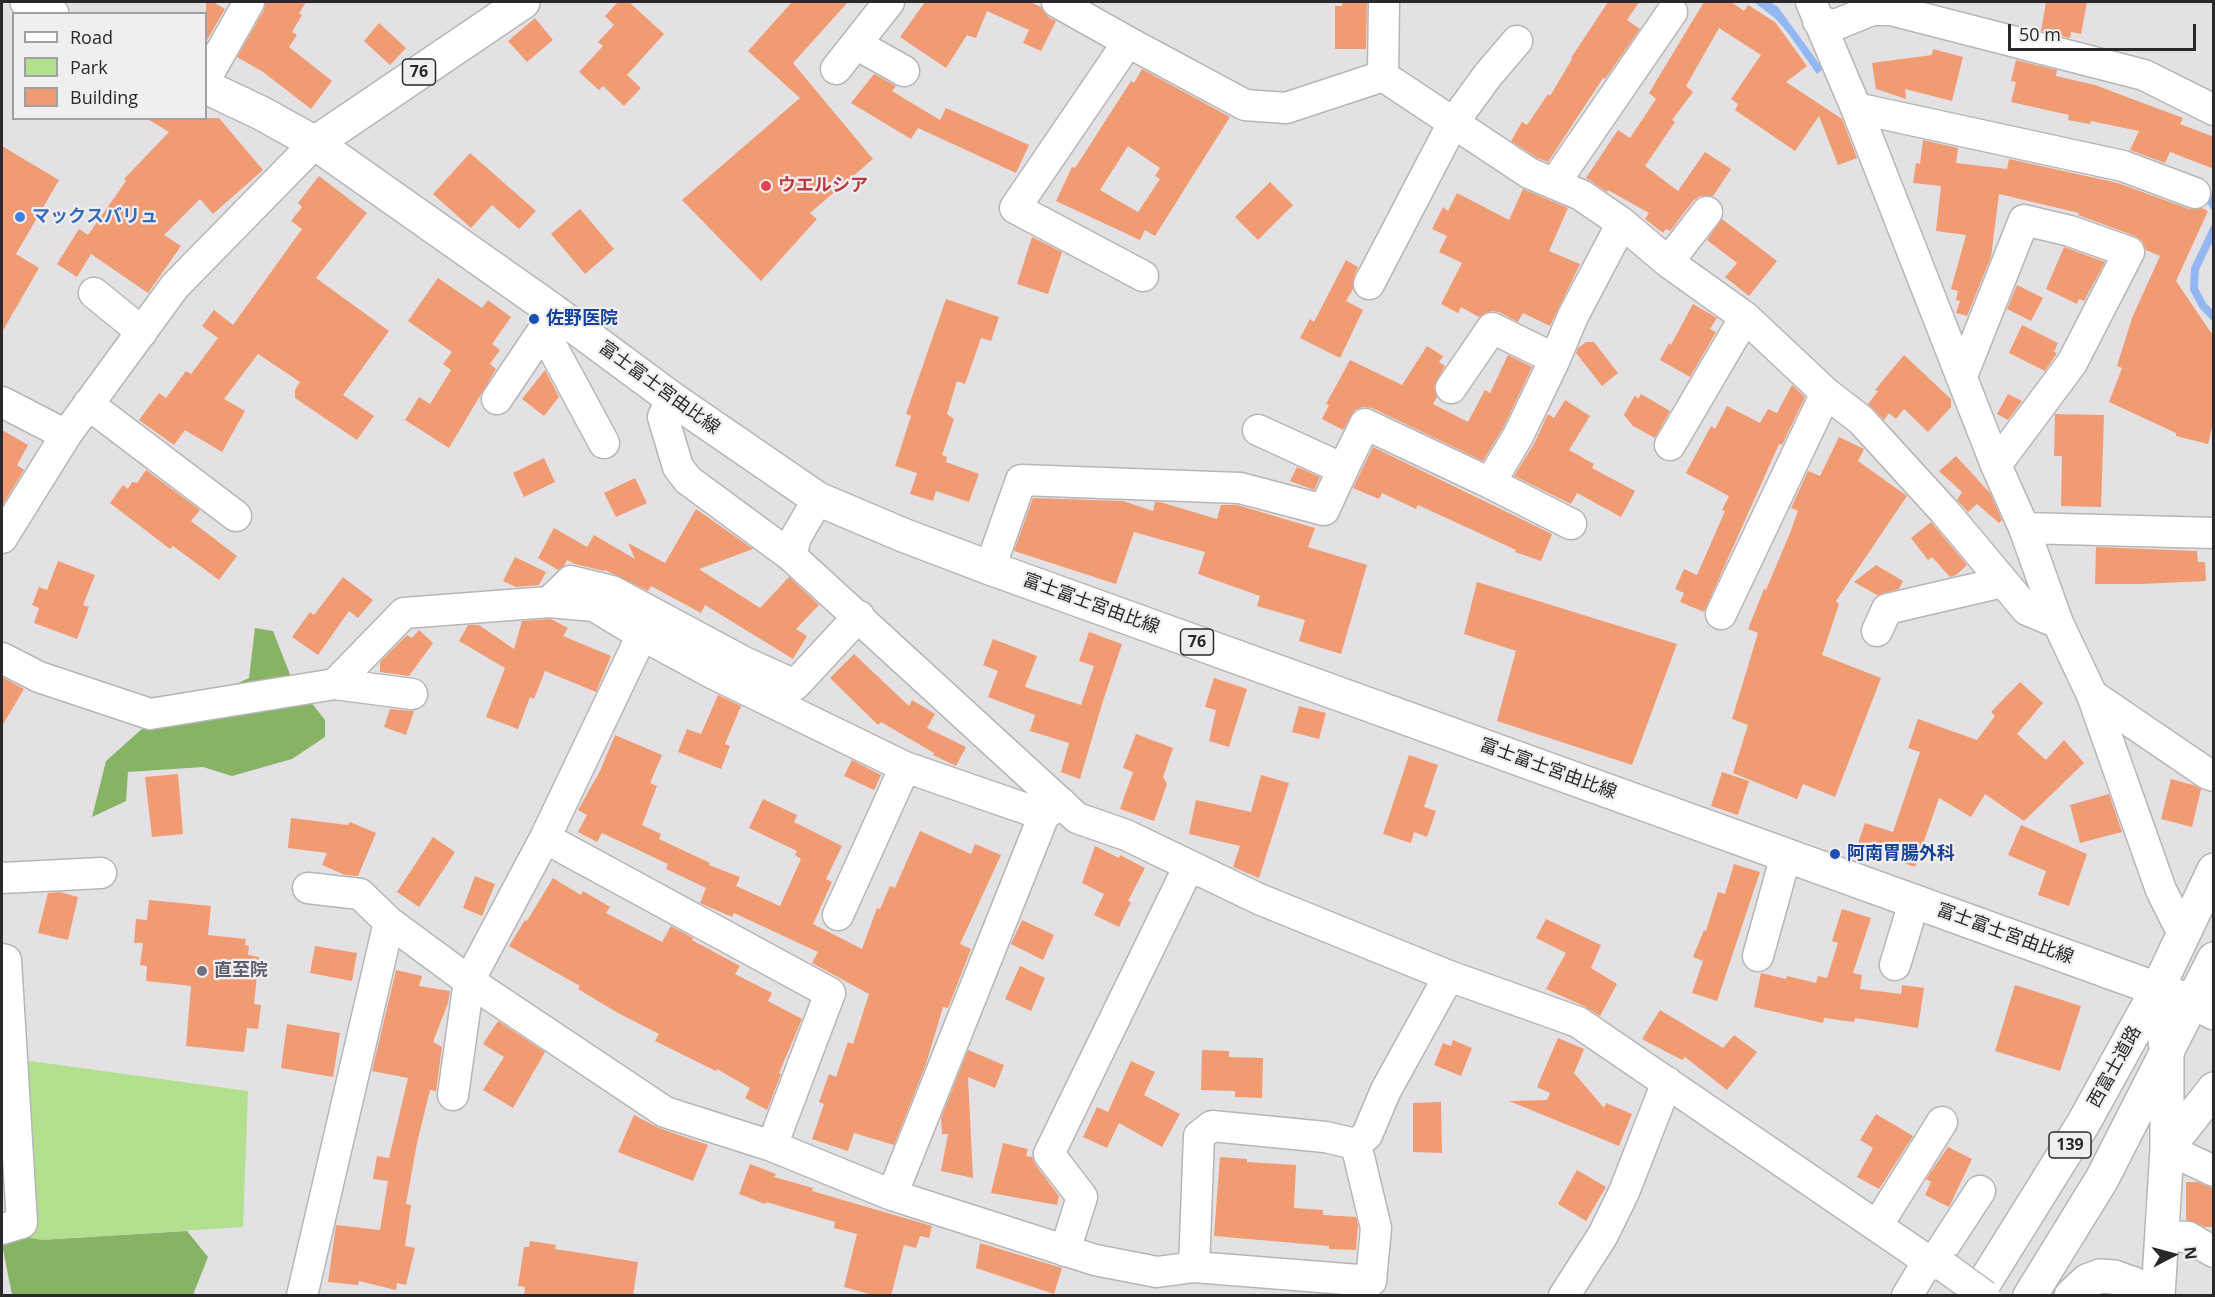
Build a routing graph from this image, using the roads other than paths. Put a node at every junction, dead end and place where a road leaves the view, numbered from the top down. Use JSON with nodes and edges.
{"nodes":[{"id":1,"x":27,"y":2,"type":"edge"},
{"id":2,"x":249,"y":2,"type":"edge"},
{"id":3,"x":523,"y":2,"type":"edge"},
{"id":4,"x":889,"y":2,"type":"edge"},
{"id":5,"x":1057,"y":2,"type":"edge"},
{"id":6,"x":1384,"y":2,"type":"edge"},
{"id":7,"x":1815,"y":11,"type":"edge"},
{"id":8,"x":48,"y":12,"type":"edge"},
{"id":9,"x":1672,"y":12,"type":"dead end"},
{"id":10,"x":1517,"y":41,"type":"dead end"},
{"id":11,"x":1128,"y":42,"type":"junction"},
{"id":12,"x":856,"y":44,"type":"junction"},
{"id":13,"x":836,"y":69,"type":"dead end"},
{"id":14,"x":904,"y":71,"type":"dead end"},
{"id":15,"x":207,"y":76,"type":"edge"},
{"id":16,"x":1383,"y":76,"type":"junction"},
{"id":17,"x":207,"y":87,"type":"edge"},
{"id":18,"x":1856,"y":108,"type":"junction"},
{"id":19,"x":2214,"y":110,"type":"edge"},
{"id":20,"x":1453,"y":123,"type":"junction"},
{"id":21,"x":315,"y":143,"type":"junction"},
{"id":22,"x":1554,"y":184,"type":"junction"},
{"id":23,"x":2195,"y":193,"type":"dead end"},
{"id":24,"x":1707,"y":212,"type":"dead end"},
{"id":25,"x":1622,"y":223,"type":"junction"},
{"id":26,"x":1668,"y":261,"type":"junction"},
{"id":27,"x":1143,"y":276,"type":"dead end"},
{"id":28,"x":1368,"y":284,"type":"dead end"},
{"id":29,"x":94,"y":293,"type":"dead end"},
{"id":30,"x":1745,"y":316,"type":"junction"},
{"id":31,"x":549,"y":321,"type":"junction"},
{"id":32,"x":142,"y":332,"type":"junction"},
{"id":33,"x":1555,"y":359,"type":"junction"},
{"id":34,"x":1962,"y":376,"type":"junction"},
{"id":35,"x":1451,"y":388,"type":"dead end"},
{"id":36,"x":1826,"y":393,"type":"junction"},
{"id":37,"x":671,"y":398,"type":"junction"},
{"id":38,"x":496,"y":399,"type":"dead end"},
{"id":39,"x":2,"y":402,"type":"edge"},
{"id":40,"x":88,"y":405,"type":"junction"},
{"id":41,"x":1258,"y":430,"type":"dead end"},
{"id":42,"x":66,"y":435,"type":"junction"},
{"id":43,"x":604,"y":443,"type":"dead end"},
{"id":44,"x":1670,"y":445,"type":"dead end"},
{"id":45,"x":1996,"y":465,"type":"junction"},
{"id":46,"x":1343,"y":469,"type":"junction"},
{"id":47,"x":1490,"y":483,"type":"junction"},
{"id":48,"x":818,"y":499,"type":"junction"},
{"id":49,"x":236,"y":516,"type":"dead end"},
{"id":50,"x":1571,"y":524,"type":"dead end"},
{"id":51,"x":2024,"y":528,"type":"junction"},
{"id":52,"x":2214,"y":533,"type":"edge"},
{"id":53,"x":2,"y":538,"type":"edge"},
{"id":54,"x":791,"y":556,"type":"junction"},
{"id":55,"x":990,"y":568,"type":"junction"},
{"id":56,"x":2003,"y":582,"type":"junction"},
{"id":57,"x":549,"y":602,"type":"junction"},
{"id":58,"x":1721,"y":614,"type":"dead end"},
{"id":59,"x":859,"y":616,"type":"junction"},
{"id":60,"x":2058,"y":623,"type":"junction"},
{"id":61,"x":1877,"y":631,"type":"dead end"},
{"id":62,"x":642,"y":636,"type":"junction"},
{"id":63,"x":2,"y":658,"type":"edge"},
{"id":64,"x":335,"y":684,"type":"junction"},
{"id":65,"x":412,"y":694,"type":"dead end"},
{"id":66,"x":2092,"y":695,"type":"junction"},
{"id":67,"x":905,"y":767,"type":"junction"},
{"id":68,"x":2214,"y":776,"type":"edge"},
{"id":69,"x":1052,"y":809,"type":"junction"},
{"id":70,"x":545,"y":838,"type":"junction"},
{"id":71,"x":1786,"y":855,"type":"junction"},
{"id":72,"x":1189,"y":866,"type":"junction"},
{"id":73,"x":2214,"y":870,"type":"edge"},
{"id":74,"x":101,"y":873,"type":"dead end"},
{"id":75,"x":2,"y":878,"type":"edge"},
{"id":76,"x":308,"y":888,"type":"dead end"},
{"id":77,"x":1914,"y":902,"type":"junction"},
{"id":78,"x":838,"y":915,"type":"dead end"},
{"id":79,"x":388,"y":922,"type":"junction"},
{"id":80,"x":2183,"y":934,"type":"junction"},
{"id":81,"x":1758,"y":956,"type":"dead end"},
{"id":82,"x":2,"y":959,"type":"edge"},
{"id":83,"x":2214,"y":959,"type":"edge"},
{"id":84,"x":1895,"y":965,"type":"dead end"},
{"id":85,"x":1449,"y":976,"type":"junction"},
{"id":86,"x":469,"y":981,"type":"junction"},
{"id":87,"x":2157,"y":990,"type":"junction"},
{"id":88,"x":2203,"y":1008,"type":"edge"},
{"id":89,"x":2167,"y":1053,"type":"junction"},
{"id":90,"x":1666,"y":1082,"type":"junction"},
{"id":91,"x":2214,"y":1089,"type":"edge"},
{"id":92,"x":453,"y":1095,"type":"dead end"},
{"id":93,"x":1942,"y":1122,"type":"dead end"},
{"id":94,"x":1356,"y":1144,"type":"junction"},
{"id":95,"x":772,"y":1146,"type":"junction"},
{"id":96,"x":2167,"y":1149,"type":"junction"},
{"id":97,"x":2214,"y":1171,"type":"edge"},
{"id":98,"x":1980,"y":1191,"type":"dead end"},
{"id":99,"x":892,"y":1195,"type":"junction"},
{"id":100,"x":1876,"y":1226,"type":"junction"},
{"id":101,"x":2,"y":1229,"type":"edge"},
{"id":102,"x":2162,"y":1236,"type":"junction"},
{"id":103,"x":1065,"y":1251,"type":"junction"},
{"id":104,"x":2214,"y":1252,"type":"edge"},
{"id":105,"x":1935,"y":1264,"type":"junction"},
{"id":106,"x":1194,"y":1267,"type":"junction"},
{"id":107,"x":302,"y":1296,"type":"edge"},
{"id":108,"x":1564,"y":1296,"type":"edge"},
{"id":109,"x":1907,"y":1296,"type":"edge"},
{"id":110,"x":1976,"y":1296,"type":"edge"},
{"id":111,"x":1985,"y":1296,"type":"edge"},
{"id":112,"x":2030,"y":1296,"type":"edge"},
{"id":113,"x":2071,"y":1296,"type":"edge"},
{"id":114,"x":2144,"y":1296,"type":"edge"},
{"id":115,"x":2158,"y":1296,"type":"edge"}],
"edges":[{"from":1,"to":8,"type":"main road"},
{"from":2,"to":15,"type":"street"},
{"from":3,"to":21,"type":"main road","number":"76"},
{"from":4,"to":12,"type":"street"},
{"from":5,"to":11,"type":"street"},
{"from":6,"to":16,"type":"street"},
{"from":7,"to":18,"type":"street"},
{"from":7,"to":19,"type":"street"},
{"from":9,"to":22,"type":"street"},
{"from":10,"to":20,"type":"street"},
{"from":11,"to":16,"type":"street"},
{"from":11,"to":27,"type":"street"},
{"from":12,"to":13,"type":"street"},
{"from":12,"to":14,"type":"street"},
{"from":16,"to":20,"type":"street"},
{"from":17,"to":21,"type":"main road","name":"富士富士宮由比線"},
{"from":18,"to":23,"type":"street"},
{"from":18,"to":34,"type":"street"},
{"from":20,"to":22,"type":"street"},
{"from":20,"to":28,"type":"street"},
{"from":21,"to":31,"type":"main road","name":"富士富士宮由比線","number":"76"},
{"from":21,"to":32,"type":"street"},
{"from":22,"to":25,"type":"street"},
{"from":24,"to":26,"type":"street"},
{"from":25,"to":26,"type":"street"},
{"from":25,"to":33,"type":"street"},
{"from":26,"to":30,"type":"street"},
{"from":29,"to":32,"type":"street"},
{"from":30,"to":36,"type":"street"},
{"from":30,"to":44,"type":"street"},
{"from":31,"to":37,"type":"main road","name":"富士富士宮由比線","number":"76"},
{"from":31,"to":38,"type":"street"},
{"from":31,"to":43,"type":"street"},
{"from":32,"to":40,"type":"street"},
{"from":33,"to":35,"type":"street"},
{"from":33,"to":47,"type":"street"},
{"from":34,"to":45,"type":"street"},
{"from":34,"to":45,"type":"street"},
{"from":36,"to":56,"type":"street"},
{"from":36,"to":58,"type":"street"},
{"from":37,"to":48,"type":"main road","name":"富士富士宮由比線","number":"76"},
{"from":37,"to":54,"type":"street"},
{"from":39,"to":42,"type":"street"},
{"from":40,"to":42,"type":"street"},
{"from":40,"to":49,"type":"street"},
{"from":41,"to":46,"type":"street"},
{"from":42,"to":53,"type":"street"},
{"from":45,"to":51,"type":"street"},
{"from":46,"to":47,"type":"street"},
{"from":46,"to":55,"type":"street"},
{"from":47,"to":50,"type":"street"},
{"from":48,"to":54,"type":"street"},
{"from":48,"to":55,"type":"main road","name":"富士富士宮由比線","number":"76"},
{"from":51,"to":52,"type":"street"},
{"from":51,"to":60,"type":"street"},
{"from":54,"to":59,"type":"street"},
{"from":55,"to":71,"type":"main road","name":"富士富士宮由比線","number":"76"},
{"from":56,"to":60,"type":"street"},
{"from":56,"to":61,"type":"street"},
{"from":57,"to":59,"type":"street"},
{"from":57,"to":62,"type":"street"},
{"from":57,"to":64,"type":"street"},
{"from":59,"to":69,"type":"street"},
{"from":60,"to":66,"type":"street"},
{"from":62,"to":67,"type":"street"},
{"from":62,"to":70,"type":"street"},
{"from":63,"to":64,"type":"street"},
{"from":64,"to":65,"type":"street"},
{"from":66,"to":68,"type":"street"},
{"from":66,"to":80,"type":"street"},
{"from":67,"to":69,"type":"street"},
{"from":67,"to":78,"type":"street"},
{"from":69,"to":72,"type":"street"},
{"from":69,"to":99,"type":"street"},
{"from":70,"to":86,"type":"street"},
{"from":70,"to":95,"type":"street"},
{"from":71,"to":77,"type":"main road","name":"富士富士宮由比線","number":"76"},
{"from":71,"to":81,"type":"street"},
{"from":72,"to":85,"type":"street"},
{"from":72,"to":103,"type":"street"},
{"from":73,"to":80,"type":"main road","number":"139"},
{"from":74,"to":75,"type":"street"},
{"from":76,"to":79,"type":"street"},
{"from":77,"to":84,"type":"street"},
{"from":77,"to":87,"type":"main road","name":"富士富士宮由比線","number":"76"},
{"from":79,"to":86,"type":"street"},
{"from":79,"to":107,"type":"street"},
{"from":80,"to":87,"type":"main road","number":"139"},
{"from":82,"to":101,"type":"street"},
{"from":83,"to":88,"type":"main road","number":"139"},
{"from":85,"to":90,"type":"street"},
{"from":85,"to":94,"type":"street"},
{"from":86,"to":92,"type":"street"},
{"from":86,"to":95,"type":"street"},
{"from":87,"to":88,"type":"main road","name":"富士富士宮由比線","number":"76"},
{"from":87,"to":89,"type":"main road"},
{"from":87,"to":110,"type":"main road","name":"西富士道路","number":"139"},
{"from":88,"to":89,"type":"main road","number":"139"},
{"from":89,"to":96,"type":"main road"},
{"from":89,"to":112,"type":"main road","number":"139"},
{"from":90,"to":100,"type":"street"},
{"from":90,"to":108,"type":"street"},
{"from":91,"to":96,"type":"main road"},
{"from":93,"to":100,"type":"street"},
{"from":94,"to":106,"type":"street"},
{"from":94,"to":106,"type":"street"},
{"from":95,"to":99,"type":"street"},
{"from":96,"to":97,"type":"street"},
{"from":96,"to":102,"type":"main road"},
{"from":98,"to":105,"type":"street"},
{"from":99,"to":103,"type":"street"},
{"from":100,"to":105,"type":"street"},
{"from":102,"to":104,"type":"street"},
{"from":102,"to":115,"type":"main road"},
{"from":103,"to":106,"type":"street"},
{"from":105,"to":109,"type":"street"},
{"from":105,"to":111,"type":"street","bridge":true},
{"from":113,"to":114,"type":"main road"}]}
